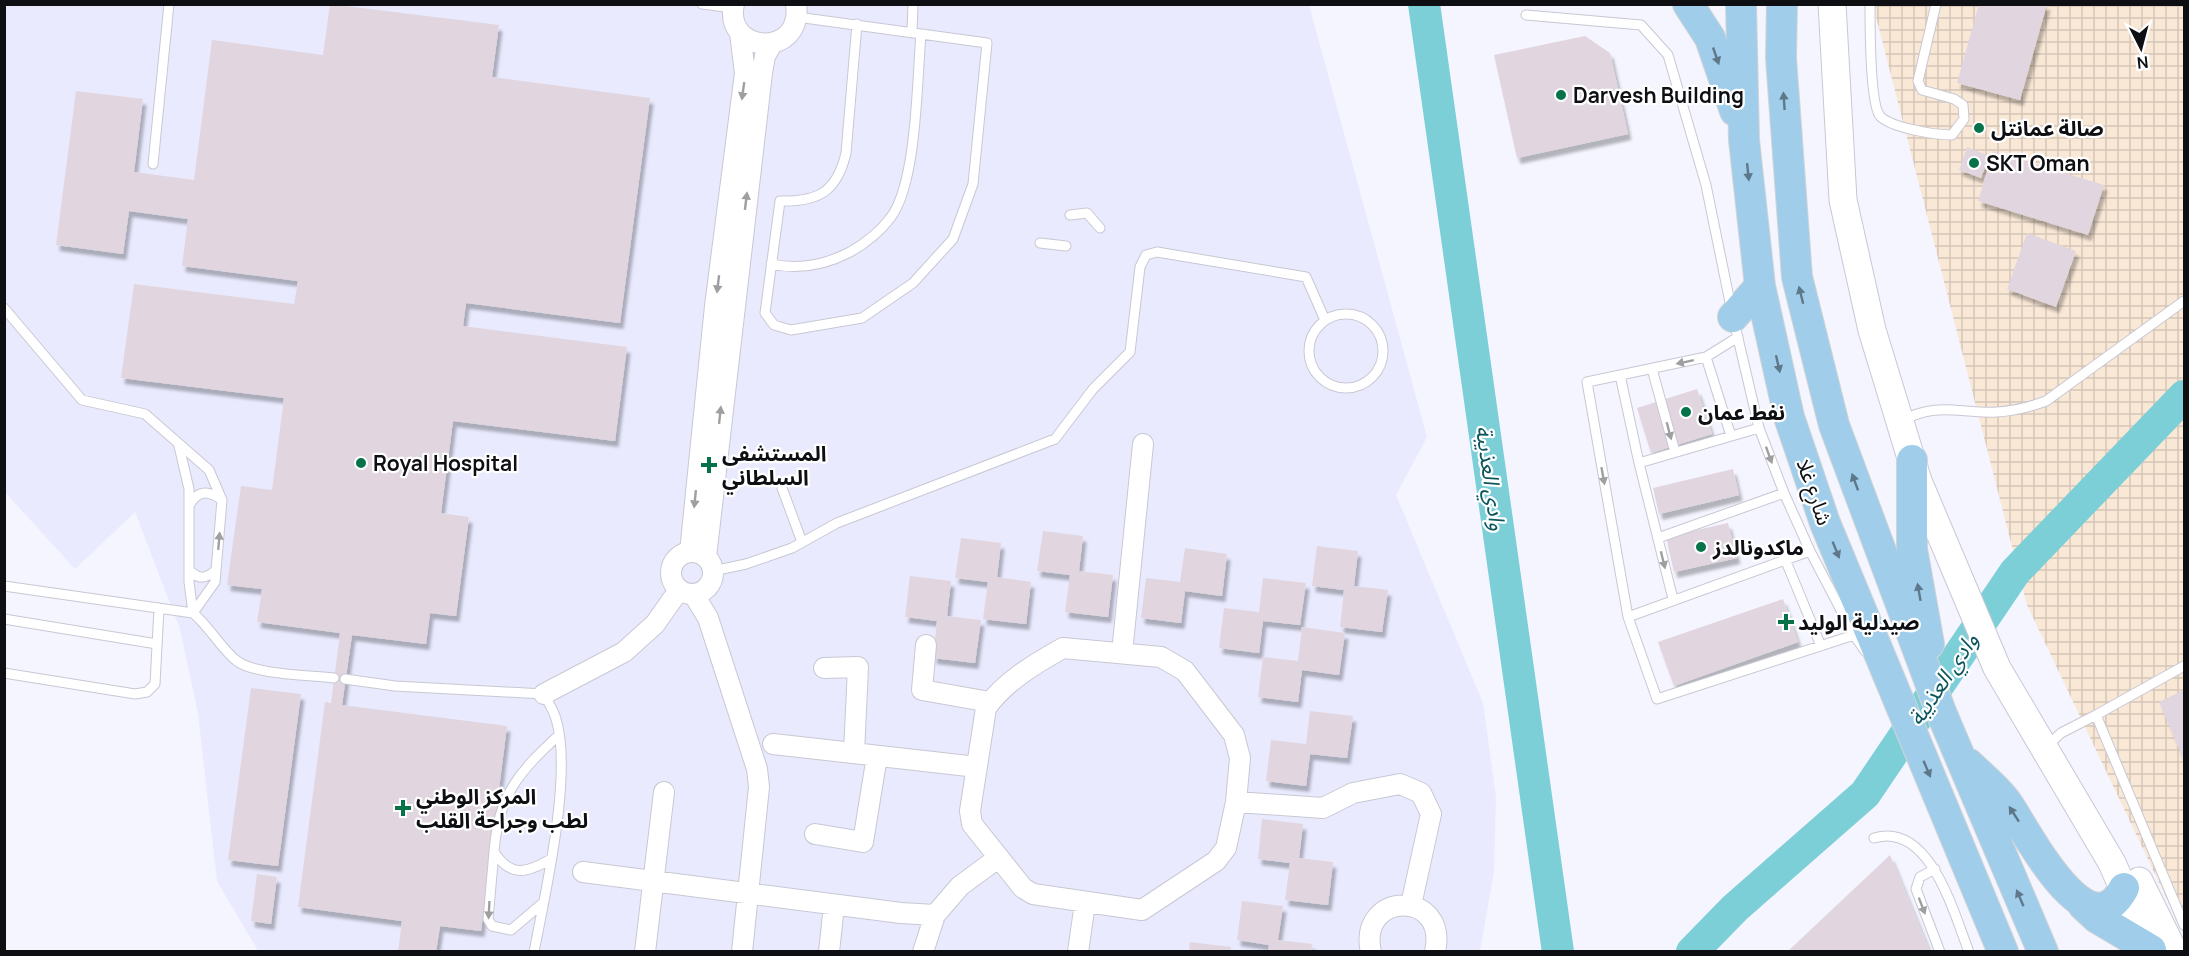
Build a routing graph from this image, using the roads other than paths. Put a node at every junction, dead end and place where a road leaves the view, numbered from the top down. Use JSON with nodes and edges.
{"nodes":[{"id":1,"x":169,"y":4,"type":"edge"},
{"id":2,"x":702,"y":4,"type":"edge"},
{"id":3,"x":913,"y":4,"type":"edge"},
{"id":4,"x":1688,"y":4,"type":"edge"},
{"id":5,"x":1741,"y":4,"type":"edge"},
{"id":6,"x":1782,"y":4,"type":"edge"},
{"id":7,"x":1832,"y":4,"type":"edge"},
{"id":8,"x":1870,"y":4,"type":"edge"},
{"id":9,"x":1936,"y":4,"type":"edge"},
{"id":10,"x":733,"y":6,"type":"edge"},
{"id":11,"x":796,"y":11,"type":"edge"},
{"id":12,"x":1526,"y":15,"type":"dead end"},
{"id":13,"x":857,"y":24,"type":"junction"},
{"id":14,"x":740,"y":33,"type":"junction"},
{"id":15,"x":916,"y":33,"type":"junction"},
{"id":16,"x":772,"y":44,"type":"junction"},
{"id":17,"x":1744,"y":141,"type":"junction"},
{"id":18,"x":153,"y":164,"type":"dead end"},
{"id":19,"x":1070,"y":215,"type":"dead end"},
{"id":20,"x":1100,"y":228,"type":"dead end"},
{"id":21,"x":1040,"y":243,"type":"dead end"},
{"id":22,"x":1066,"y":246,"type":"dead end"},
{"id":23,"x":771,"y":264,"type":"junction"},
{"id":24,"x":1760,"y":286,"type":"junction"},
{"id":25,"x":2184,"y":301,"type":"edge"},
{"id":26,"x":4,"y":308,"type":"edge"},
{"id":27,"x":1325,"y":320,"type":"junction"},
{"id":28,"x":1735,"y":327,"type":"junction"},
{"id":29,"x":1706,"y":357,"type":"junction"},
{"id":30,"x":1652,"y":369,"type":"junction"},
{"id":31,"x":1620,"y":375,"type":"junction"},
{"id":32,"x":1900,"y":423,"type":"junction"},
{"id":33,"x":1760,"y":428,"type":"junction"},
{"id":34,"x":1731,"y":436,"type":"junction"},
{"id":35,"x":1143,"y":444,"type":"dead end"},
{"id":36,"x":179,"y":446,"type":"junction"},
{"id":37,"x":1675,"y":452,"type":"junction"},
{"id":38,"x":1912,"y":460,"type":"junction"},
{"id":39,"x":1639,"y":463,"type":"junction"},
{"id":40,"x":782,"y":488,"type":"dead end"},
{"id":41,"x":1784,"y":493,"type":"junction"},
{"id":42,"x":222,"y":500,"type":"junction"},
{"id":43,"x":189,"y":507,"type":"junction"},
{"id":44,"x":1658,"y":538,"type":"junction"},
{"id":45,"x":802,"y":542,"type":"junction"},
{"id":46,"x":1810,"y":551,"type":"junction"},
{"id":47,"x":1785,"y":559,"type":"junction"},
{"id":48,"x":703,"y":560,"type":"junction"},
{"id":49,"x":189,"y":570,"type":"junction"},
{"id":50,"x":216,"y":570,"type":"junction"},
{"id":51,"x":4,"y":586,"type":"edge"},
{"id":52,"x":687,"y":592,"type":"junction"},
{"id":53,"x":1673,"y":599,"type":"junction"},
{"id":54,"x":159,"y":608,"type":"junction"},
{"id":55,"x":193,"y":613,"type":"junction"},
{"id":56,"x":1628,"y":617,"type":"junction"},
{"id":57,"x":4,"y":619,"type":"edge"},
{"id":58,"x":1854,"y":635,"type":"junction"},
{"id":59,"x":157,"y":644,"type":"junction"},
{"id":60,"x":926,"y":645,"type":"dead end"},
{"id":61,"x":1821,"y":646,"type":"junction"},
{"id":62,"x":1122,"y":653,"type":"junction"},
{"id":63,"x":2184,"y":666,"type":"edge"},
{"id":64,"x":824,"y":668,"type":"dead end"},
{"id":65,"x":4,"y":673,"type":"edge"},
{"id":66,"x":334,"y":678,"type":"dead end"},
{"id":67,"x":345,"y":679,"type":"dead end"},
{"id":68,"x":1894,"y":693,"type":"junction"},
{"id":69,"x":544,"y":694,"type":"junction"},
{"id":70,"x":990,"y":702,"type":"junction"},
{"id":71,"x":1941,"y":712,"type":"junction"},
{"id":72,"x":2096,"y":715,"type":"junction"},
{"id":73,"x":559,"y":735,"type":"junction"},
{"id":74,"x":772,"y":744,"type":"dead end"},
{"id":75,"x":2046,"y":747,"type":"junction"},
{"id":76,"x":854,"y":753,"type":"junction"},
{"id":77,"x":1959,"y":754,"type":"junction"},
{"id":78,"x":877,"y":756,"type":"junction"},
{"id":79,"x":977,"y":767,"type":"junction"},
{"id":80,"x":664,"y":792,"type":"dead end"},
{"id":81,"x":1236,"y":802,"type":"junction"},
{"id":82,"x":815,"y":834,"type":"dead end"},
{"id":83,"x":1874,"y":838,"type":"dead end"},
{"id":84,"x":494,"y":852,"type":"junction"},
{"id":85,"x":998,"y":858,"type":"junction"},
{"id":86,"x":551,"y":859,"type":"junction"},
{"id":87,"x":1935,"y":868,"type":"junction"},
{"id":88,"x":583,"y":872,"type":"dead end"},
{"id":89,"x":653,"y":881,"type":"junction"},
{"id":90,"x":2124,"y":888,"type":"junction"},
{"id":91,"x":750,"y":894,"type":"junction"},
{"id":92,"x":544,"y":902,"type":"junction"},
{"id":93,"x":1085,"y":903,"type":"junction"},
{"id":94,"x":834,"y":905,"type":"junction"},
{"id":95,"x":1411,"y":905,"type":"junction"},
{"id":96,"x":2083,"y":905,"type":"junction"},
{"id":97,"x":935,"y":915,"type":"junction"},
{"id":98,"x":2184,"y":925,"type":"edge"},
{"id":99,"x":534,"y":951,"type":"edge"},
{"id":100,"x":645,"y":951,"type":"edge"},
{"id":101,"x":742,"y":951,"type":"edge"},
{"id":102,"x":829,"y":951,"type":"edge"},
{"id":103,"x":923,"y":951,"type":"edge"},
{"id":104,"x":1078,"y":951,"type":"edge"},
{"id":105,"x":1371,"y":951,"type":"edge"},
{"id":106,"x":1435,"y":951,"type":"edge"},
{"id":107,"x":1940,"y":951,"type":"edge"},
{"id":108,"x":1969,"y":951,"type":"edge"},
{"id":109,"x":2003,"y":951,"type":"edge"},
{"id":110,"x":2043,"y":951,"type":"edge"},
{"id":111,"x":2157,"y":951,"type":"edge"}],
"edges":[{"from":1,"to":18,"type":"lane"},
{"from":2,"to":10,"type":"lane"},
{"from":3,"to":15,"type":"lane"},
{"from":4,"to":17,"type":"main road","one_way":true},
{"from":5,"to":17,"type":"main road","name":"شارع غلا"},
{"from":71,"to":6,"type":"main road","name":"شارع غلا","one_way":true},
{"from":7,"to":32,"type":"street"},
{"from":8,"to":9,"type":"lane"},
{"from":10,"to":14,"type":"street"},
{"from":11,"to":13,"type":"lane"},
{"from":11,"to":16,"type":"street"},
{"from":12,"to":28,"type":"lane"},
{"from":13,"to":15,"type":"lane"},
{"from":13,"to":23,"type":"lane"},
{"from":14,"to":16,"type":"street"},
{"from":14,"to":48,"type":"street","one_way":true},
{"from":15,"to":23,"type":"lane"},
{"from":15,"to":23,"type":"lane"},
{"from":48,"to":16,"type":"street","one_way":true},
{"from":17,"to":24,"type":"main road","name":"شارع غلا","one_way":true},
{"from":19,"to":20,"type":"lane"},
{"from":21,"to":22,"type":"lane"},
{"from":24,"to":28,"type":"main road"},
{"from":24,"to":68,"type":"main road","name":"شارع غلا","one_way":true},
{"from":25,"to":32,"type":"lane"},
{"from":26,"to":36,"type":"lane"},
{"from":27,"to":27,"type":"lane"},
{"from":27,"to":45,"type":"lane"},
{"from":28,"to":29,"type":"lane"},
{"from":28,"to":33,"type":"lane"},
{"from":29,"to":30,"type":"lane","one_way":true},
{"from":29,"to":34,"type":"lane"},
{"from":30,"to":31,"type":"lane"},
{"from":30,"to":37,"type":"lane","one_way":true},
{"from":31,"to":39,"type":"lane"},
{"from":31,"to":56,"type":"lane","one_way":true},
{"from":32,"to":38,"type":"street"},
{"from":33,"to":34,"type":"lane"},
{"from":33,"to":41,"type":"lane","one_way":true},
{"from":34,"to":37,"type":"lane"},
{"from":35,"to":62,"type":"street"},
{"from":36,"to":42,"type":"lane"},
{"from":36,"to":43,"type":"lane"},
{"from":37,"to":39,"type":"lane"},
{"from":71,"to":38,"type":"main road","one_way":true},
{"from":38,"to":75,"type":"street"},
{"from":39,"to":44,"type":"lane"},
{"from":40,"to":45,"type":"lane"},
{"from":41,"to":44,"type":"lane"},
{"from":41,"to":46,"type":"lane"},
{"from":42,"to":43,"type":"lane"},
{"from":50,"to":42,"type":"lane","one_way":true},
{"from":43,"to":49,"type":"lane"},
{"from":44,"to":53,"type":"lane","one_way":true},
{"from":45,"to":48,"type":"lane"},
{"from":46,"to":47,"type":"lane"},
{"from":46,"to":58,"type":"lane"},
{"from":47,"to":53,"type":"lane"},
{"from":47,"to":61,"type":"lane"},
{"from":48,"to":52,"type":"street"},
{"from":48,"to":52,"type":"street"},
{"from":49,"to":50,"type":"lane"},
{"from":49,"to":55,"type":"lane"},
{"from":50,"to":55,"type":"lane"},
{"from":51,"to":54,"type":"lane"},
{"from":52,"to":69,"type":"street"},
{"from":52,"to":91,"type":"street"},
{"from":53,"to":56,"type":"lane"},
{"from":54,"to":55,"type":"lane"},
{"from":54,"to":59,"type":"lane"},
{"from":55,"to":66,"type":"lane"},
{"from":56,"to":61,"type":"lane"},
{"from":57,"to":59,"type":"lane"},
{"from":58,"to":61,"type":"lane"},
{"from":58,"to":68,"type":"lane"},
{"from":59,"to":65,"type":"lane"},
{"from":60,"to":70,"type":"street"},
{"from":62,"to":70,"type":"street"},
{"from":62,"to":81,"type":"street"},
{"from":63,"to":72,"type":"lane"},
{"from":64,"to":76,"type":"street"},
{"from":67,"to":69,"type":"lane"},
{"from":68,"to":109,"type":"main road","name":"شارع غلا","one_way":true},
{"from":69,"to":73,"type":"lane"},
{"from":70,"to":79,"type":"street"},
{"from":71,"to":77,"type":"main road","name":"شارع غلا"},
{"from":72,"to":75,"type":"lane"},
{"from":72,"to":98,"type":"lane"},
{"from":73,"to":84,"type":"lane"},
{"from":73,"to":86,"type":"lane"},
{"from":74,"to":76,"type":"street"},
{"from":75,"to":90,"type":"street"},
{"from":75,"to":111,"type":"street"},
{"from":76,"to":78,"type":"street"},
{"from":96,"to":77,"type":"main road","one_way":true},
{"from":110,"to":77,"type":"main road","name":"شارع غلا","one_way":true},
{"from":78,"to":79,"type":"street"},
{"from":78,"to":82,"type":"street"},
{"from":79,"to":85,"type":"street"},
{"from":80,"to":89,"type":"street"},
{"from":81,"to":93,"type":"street"},
{"from":81,"to":95,"type":"street"},
{"from":83,"to":87,"type":"lane"},
{"from":84,"to":86,"type":"lane"},
{"from":84,"to":92,"type":"lane","one_way":true},
{"from":85,"to":93,"type":"street"},
{"from":85,"to":97,"type":"street"},
{"from":86,"to":92,"type":"lane"},
{"from":87,"to":107,"type":"lane","one_way":true},
{"from":87,"to":108,"type":"lane"},
{"from":88,"to":89,"type":"street"},
{"from":89,"to":91,"type":"street"},
{"from":89,"to":100,"type":"street"},
{"from":90,"to":96,"type":"main road"},
{"from":90,"to":111,"type":"street"},
{"from":91,"to":94,"type":"street"},
{"from":91,"to":101,"type":"street"},
{"from":92,"to":99,"type":"lane"},
{"from":93,"to":104,"type":"street"},
{"from":94,"to":97,"type":"street"},
{"from":94,"to":102,"type":"street"},
{"from":95,"to":105,"type":"street"},
{"from":95,"to":106,"type":"street"},
{"from":96,"to":111,"type":"main road"},
{"from":97,"to":103,"type":"street"}]}
